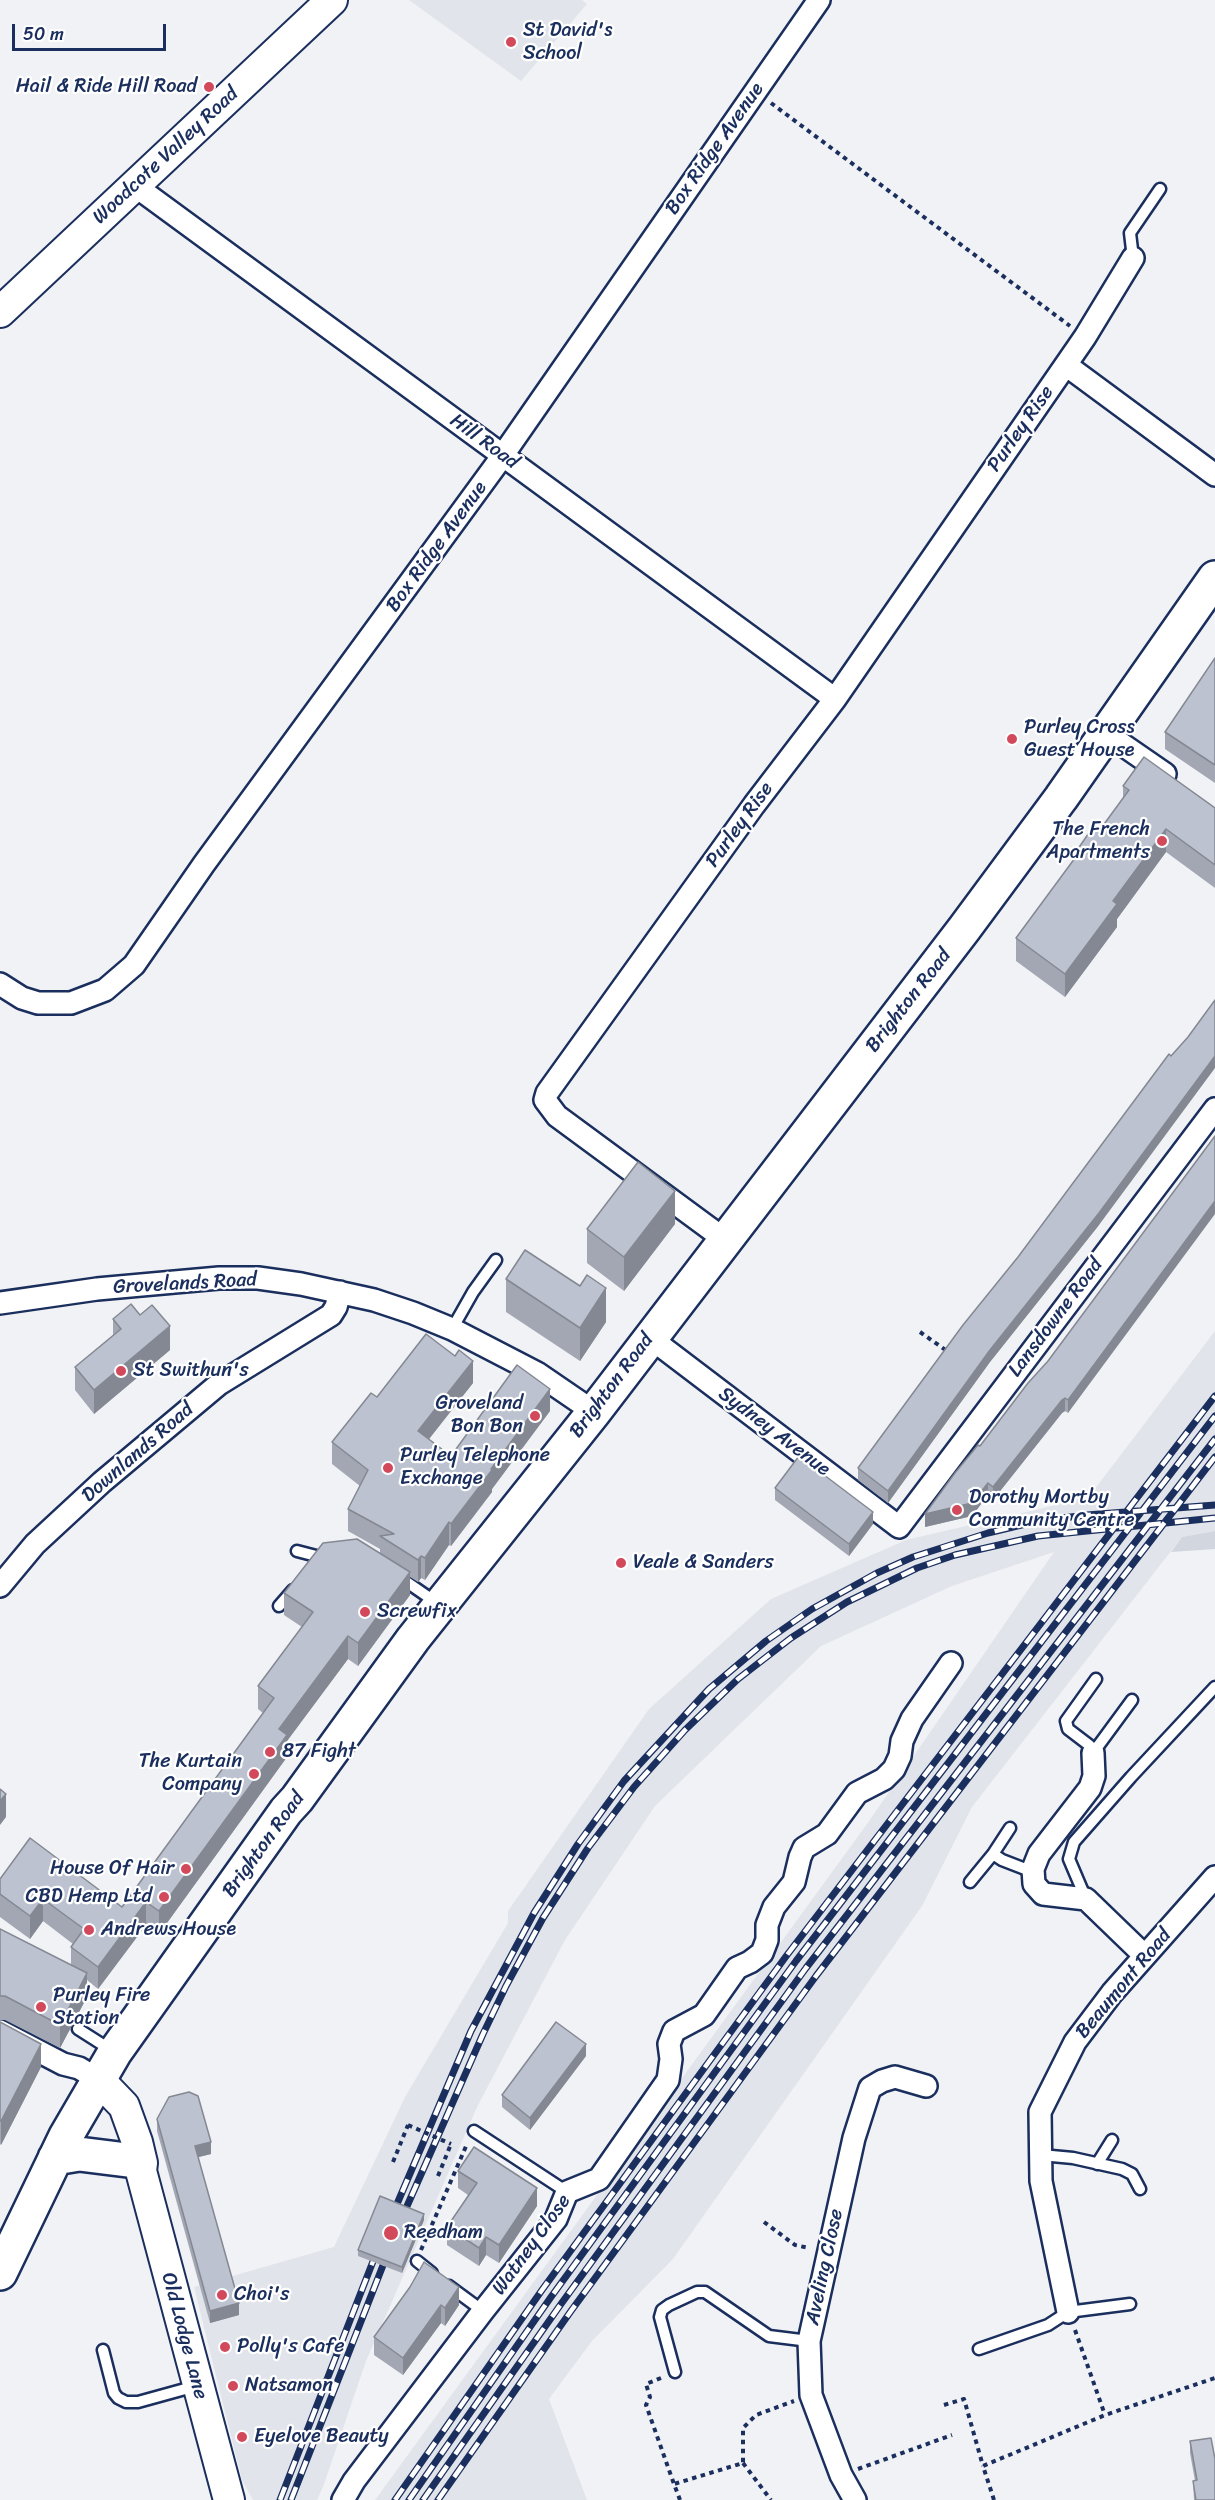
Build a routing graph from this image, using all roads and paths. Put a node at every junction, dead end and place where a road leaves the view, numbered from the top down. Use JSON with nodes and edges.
{"nodes":[{"id":1,"x":332,"y":0,"type":"edge"},
{"id":2,"x":819,"y":0,"type":"edge"},
{"id":3,"x":755,"y":92,"type":"junction"},
{"id":4,"x":134,"y":185,"type":"junction"},
{"id":5,"x":1161,"y":189,"type":"dead end"},
{"id":6,"x":1133,"y":258,"type":"joint"},
{"id":7,"x":0,"y":312,"type":"edge"},
{"id":8,"x":1085,"y":337,"type":"junction"},
{"id":9,"x":1066,"y":365,"type":"junction"},
{"id":10,"x":502,"y":455,"type":"junction"},
{"id":11,"x":1215,"y":475,"type":"edge"},
{"id":12,"x":1215,"y":578,"type":"edge"},
{"id":13,"x":835,"y":699,"type":"junction"},
{"id":14,"x":1107,"y":734,"type":"junction"},
{"id":15,"x":1183,"y":787,"type":"edge"},
{"id":16,"x":0,"y":984,"type":"edge"},
{"id":17,"x":1215,"y":1109,"type":"edge"},
{"id":18,"x":724,"y":1239,"type":"junction"},
{"id":19,"x":496,"y":1260,"type":"dead end"},
{"id":20,"x":340,"y":1292,"type":"junction"},
{"id":21,"x":0,"y":1303,"type":"edge"},
{"id":22,"x":452,"y":1329,"type":"junction"},
{"id":23,"x":920,"y":1332,"type":"dead end"},
{"id":24,"x":649,"y":1337,"type":"junction"},
{"id":25,"x":955,"y":1356,"type":"edge"},
{"id":26,"x":594,"y":1412,"type":"junction"},
{"id":27,"x":899,"y":1527,"type":"joint"},
{"id":28,"x":336,"y":1549,"type":"edge"},
{"id":29,"x":297,"y":1551,"type":"dead end"},
{"id":30,"x":390,"y":1571,"type":"edge"},
{"id":31,"x":302,"y":1579,"type":"edge"},
{"id":32,"x":0,"y":1586,"type":"edge"},
{"id":33,"x":440,"y":1605,"type":"junction"},
{"id":34,"x":279,"y":1606,"type":"dead end"},
{"id":35,"x":951,"y":1663,"type":"dead end"},
{"id":36,"x":1096,"y":1679,"type":"dead end"},
{"id":37,"x":1215,"y":1688,"type":"edge"},
{"id":38,"x":1132,"y":1700,"type":"dead end"},
{"id":39,"x":1093,"y":1753,"type":"junction"},
{"id":40,"x":1010,"y":1828,"type":"dead end"},
{"id":41,"x":993,"y":1854,"type":"junction"},
{"id":42,"x":1033,"y":1872,"type":"junction"},
{"id":43,"x":1215,"y":1877,"type":"edge"},
{"id":44,"x":970,"y":1882,"type":"dead end"},
{"id":45,"x":1086,"y":1899,"type":"junction"},
{"id":46,"x":1145,"y":1956,"type":"junction"},
{"id":47,"x":78,"y":2029,"type":"dead end"},
{"id":48,"x":0,"y":2031,"type":"edge"},
{"id":49,"x":115,"y":2052,"type":"junction"},
{"id":50,"x":926,"y":2086,"type":"dead end"},
{"id":51,"x":94,"y":2088,"type":"junction"},
{"id":52,"x":474,"y":2131,"type":"joint"},
{"id":53,"x":1112,"y":2140,"type":"dead end"},
{"id":54,"x":1041,"y":2155,"type":"junction"},
{"id":55,"x":55,"y":2158,"type":"junction"},
{"id":56,"x":393,"y":2162,"type":"dead end"},
{"id":57,"x":1097,"y":2164,"type":"junction"},
{"id":58,"x":134,"y":2166,"type":"junction"},
{"id":59,"x":438,"y":2176,"type":"dead end"},
{"id":60,"x":1140,"y":2189,"type":"dead end"},
{"id":61,"x":567,"y":2192,"type":"junction"},
{"id":62,"x":764,"y":2222,"type":"dead end"},
{"id":63,"x":828,"y":2252,"type":"junction"},
{"id":64,"x":417,"y":2261,"type":"joint"},
{"id":65,"x":0,"y":2273,"type":"edge"},
{"id":66,"x":1130,"y":2304,"type":"dead end"},
{"id":67,"x":483,"y":2311,"type":"junction"},
{"id":68,"x":1068,"y":2312,"type":"junction"},
{"id":69,"x":808,"y":2341,"type":"junction"},
{"id":70,"x":980,"y":2349,"type":"dead end"},
{"id":71,"x":103,"y":2350,"type":"dead end"},
{"id":72,"x":675,"y":2372,"type":"joint"},
{"id":73,"x":1215,"y":2378,"type":"edge"},
{"id":74,"x":197,"y":2385,"type":"junction"},
{"id":75,"x":811,"y":2394,"type":"junction"},
{"id":76,"x":944,"y":2405,"type":"dead end"},
{"id":77,"x":1105,"y":2415,"type":"junction"},
{"id":78,"x":952,"y":2435,"type":"dead end"},
{"id":79,"x":743,"y":2463,"type":"junction"},
{"id":80,"x":983,"y":2466,"type":"junction"},
{"id":81,"x":841,"y":2475,"type":"junction"},
{"id":82,"x":674,"y":2484,"type":"junction"},
{"id":83,"x":229,"y":2500,"type":"edge"},
{"id":84,"x":343,"y":2500,"type":"edge"},
{"id":85,"x":680,"y":2500,"type":"edge"},
{"id":86,"x":771,"y":2500,"type":"edge"},
{"id":87,"x":855,"y":2500,"type":"edge"},
{"id":88,"x":994,"y":2500,"type":"edge"}],
"edges":[{"from":1,"to":4,"type":"street","name":"Woodcote Valley Road"},
{"from":2,"to":3,"type":"street","name":"Box Ridge Avenue"},
{"from":3,"to":8,"type":"path"},
{"from":3,"to":10,"type":"street","name":"Box Ridge Avenue"},
{"from":4,"to":7,"type":"street","name":"Woodcote Valley Road"},
{"from":4,"to":10,"type":"street","name":"Hill Road"},
{"from":5,"to":6,"type":"lane"},
{"from":6,"to":8,"type":"street","name":"Purley Rise"},
{"from":8,"to":9,"type":"street","name":"Purley Rise"},
{"from":9,"to":11,"type":"street","name":"Purley Rise"},
{"from":9,"to":13,"type":"street","name":"Purley Rise"},
{"from":10,"to":13,"type":"street","name":"Hill Road"},
{"from":10,"to":16,"type":"street","name":"Box Ridge Avenue"},
{"from":12,"to":14,"type":"highway","name":"Brighton Road"},
{"from":13,"to":18,"type":"street","name":"Purley Rise"},
{"from":14,"to":15,"type":"street"},
{"from":14,"to":18,"type":"highway","name":"Brighton Road"},
{"from":17,"to":27,"type":"street","name":"Lansdowne Road"},
{"from":18,"to":24,"type":"highway","name":"Brighton Road"},
{"from":19,"to":22,"type":"lane"},
{"from":20,"to":21,"type":"street","name":"Grovelands Road"},
{"from":20,"to":22,"type":"street","name":"Grovelands Road"},
{"from":20,"to":32,"type":"street","name":"Downlands Road"},
{"from":22,"to":26,"type":"street","name":"Grovelands Road"},
{"from":23,"to":25,"type":"path"},
{"from":24,"to":26,"type":"highway","name":"Brighton Road"},
{"from":24,"to":27,"type":"street","name":"Sydney Avenue"},
{"from":26,"to":33,"type":"highway","name":"Brighton Road"},
{"from":28,"to":29,"type":"lane"},
{"from":30,"to":33,"type":"lane"},
{"from":31,"to":34,"type":"lane"},
{"from":33,"to":49,"type":"highway","name":"Brighton Road"},
{"from":35,"to":61,"type":"street","name":"Watney Close"},
{"from":36,"to":39,"type":"lane"},
{"from":37,"to":45,"type":"lane"},
{"from":38,"to":39,"type":"lane"},
{"from":39,"to":42,"type":"street"},
{"from":40,"to":41,"type":"lane"},
{"from":41,"to":42,"type":"lane"},
{"from":41,"to":44,"type":"lane"},
{"from":42,"to":45,"type":"street"},
{"from":43,"to":46,"type":"street","name":"Beaumont Road"},
{"from":45,"to":46,"type":"street"},
{"from":46,"to":54,"type":"street","name":"Beaumont Road"},
{"from":47,"to":49,"type":"lane"},
{"from":48,"to":51,"type":"street"},
{"from":49,"to":51,"type":"highway","name":"Brighton Road"},
{"from":50,"to":63,"type":"street","name":"Aveling Close"},
{"from":51,"to":55,"type":"highway","name":"Brighton Road"},
{"from":51,"to":58,"type":"street","name":"Old Lodge Lane"},
{"from":52,"to":61,"type":"lane"},
{"from":52,"to":64,"type":"path"},
{"from":53,"to":57,"type":"lane"},
{"from":54,"to":57,"type":"lane"},
{"from":54,"to":68,"type":"street","name":"Beaumont Road"},
{"from":55,"to":58,"type":"highway"},
{"from":55,"to":65,"type":"highway","name":"Brighton Road"},
{"from":56,"to":59,"type":"path","bridge":true},
{"from":57,"to":60,"type":"lane"},
{"from":58,"to":74,"type":"street","name":"Old Lodge Lane"},
{"from":61,"to":67,"type":"street","name":"Watney Close"},
{"from":62,"to":63,"type":"path"},
{"from":63,"to":69,"type":"street","name":"Aveling Close"},
{"from":64,"to":67,"type":"lane"},
{"from":66,"to":68,"type":"lane"},
{"from":67,"to":84,"type":"street","name":"Watney Close"},
{"from":68,"to":70,"type":"lane"},
{"from":68,"to":77,"type":"path"},
{"from":69,"to":72,"type":"lane"},
{"from":69,"to":75,"type":"street","name":"Aveling Close"},
{"from":71,"to":74,"type":"lane"},
{"from":72,"to":82,"type":"path"},
{"from":73,"to":77,"type":"path"},
{"from":74,"to":83,"type":"street","name":"Old Lodge Lane"},
{"from":75,"to":79,"type":"path"},
{"from":75,"to":81,"type":"street","name":"Aveling Close"},
{"from":76,"to":80,"type":"path"},
{"from":77,"to":80,"type":"path"},
{"from":78,"to":81,"type":"path"},
{"from":79,"to":82,"type":"path"},
{"from":79,"to":86,"type":"path"},
{"from":80,"to":88,"type":"path"},
{"from":81,"to":87,"type":"street","name":"Aveling Close"},
{"from":82,"to":85,"type":"path"}]}
